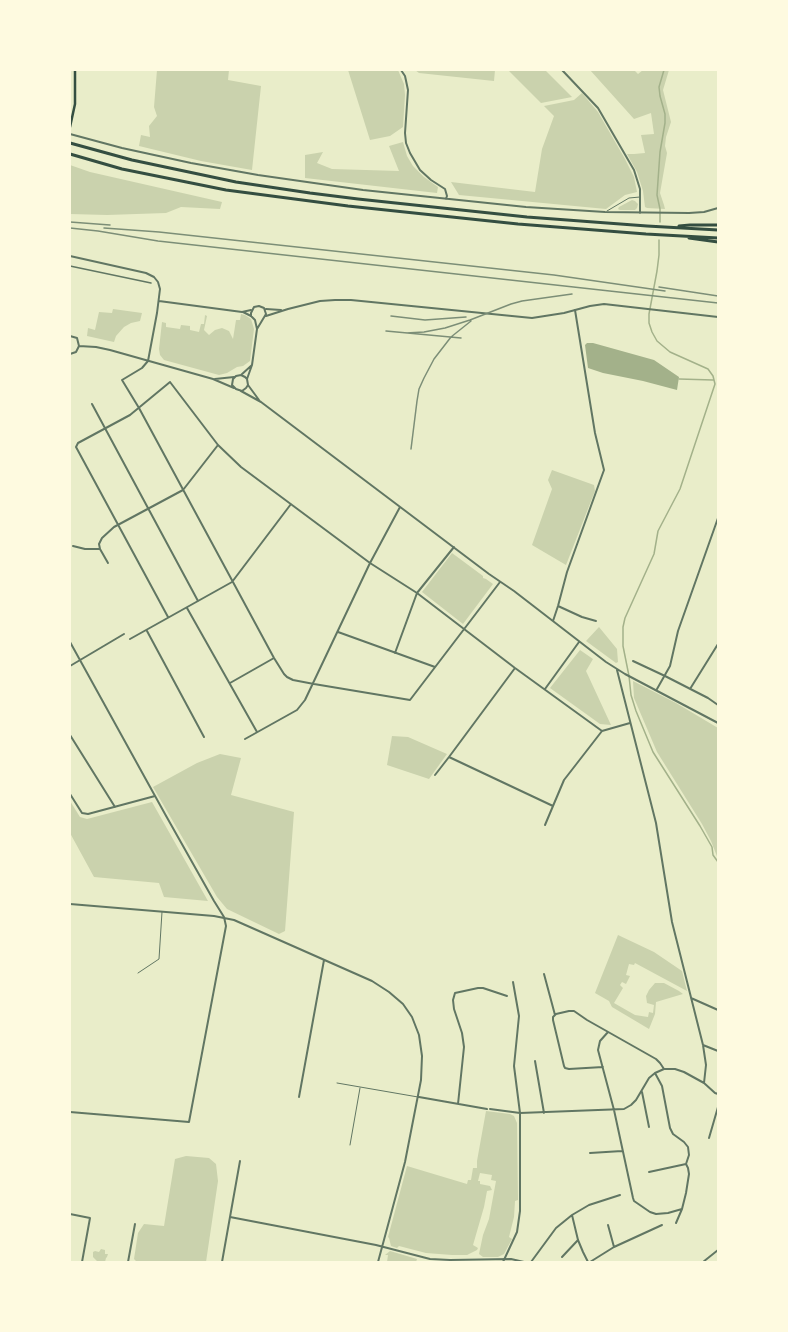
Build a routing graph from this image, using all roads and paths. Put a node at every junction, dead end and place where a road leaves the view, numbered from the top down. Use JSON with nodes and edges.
{"nodes":[{"id":1,"x":76,"y":70,"type":"edge"},
{"id":2,"x":401,"y":70,"type":"edge"},
{"id":3,"x":562,"y":70,"type":"edge"},
{"id":4,"x":70,"y":127,"type":"edge"},
{"id":5,"x":70,"y":134,"type":"edge"},
{"id":6,"x":70,"y":143,"type":"edge"},
{"id":7,"x":70,"y":154,"type":"edge"},
{"id":8,"x":640,"y":197,"type":"junction"},
{"id":9,"x":446,"y":200,"type":"junction"},
{"id":10,"x":718,"y":208,"type":"edge"},
{"id":11,"x":605,"y":212,"type":"junction"},
{"id":12,"x":640,"y":213,"type":"junction"},
{"id":13,"x":718,"y":226,"type":"edge"},
{"id":14,"x":673,"y":227,"type":"junction"},
{"id":15,"x":718,"y":230,"type":"edge"},
{"id":16,"x":673,"y":235,"type":"junction"},
{"id":17,"x":718,"y":238,"type":"edge"},
{"id":18,"x":718,"y":242,"type":"edge"},
{"id":19,"x":70,"y":256,"type":"edge"},
{"id":20,"x":70,"y":266,"type":"edge"},
{"id":21,"x":151,"y":282,"type":"dead end"},
{"id":22,"x":159,"y":301,"type":"junction"},
{"id":23,"x":265,"y":309,"type":"junction"},
{"id":24,"x":252,"y":310,"type":"junction"},
{"id":25,"x":282,"y":310,"type":"junction"},
{"id":26,"x":575,"y":310,"type":"junction"},
{"id":27,"x":242,"y":312,"type":"junction"},
{"id":28,"x":251,"y":316,"type":"junction"},
{"id":29,"x":266,"y":316,"type":"junction"},
{"id":30,"x":718,"y":317,"type":"edge"},
{"id":31,"x":255,"y":320,"type":"junction"},
{"id":32,"x":263,"y":320,"type":"junction"},
{"id":33,"x":257,"y":329,"type":"junction"},
{"id":34,"x":70,"y":336,"type":"edge"},
{"id":35,"x":80,"y":346,"type":"junction"},
{"id":36,"x":70,"y":354,"type":"edge"},
{"id":37,"x":148,"y":361,"type":"junction"},
{"id":38,"x":252,"y":365,"type":"junction"},
{"id":39,"x":241,"y":375,"type":"junction"},
{"id":40,"x":236,"y":376,"type":"junction"},
{"id":41,"x":247,"y":379,"type":"junction"},
{"id":42,"x":213,"y":380,"type":"junction"},
{"id":43,"x":248,"y":385,"type":"junction"},
{"id":44,"x":234,"y":388,"type":"junction"},
{"id":45,"x":240,"y":391,"type":"junction"},
{"id":46,"x":261,"y":402,"type":"junction"},
{"id":47,"x":92,"y":404,"type":"dead end"},
{"id":48,"x":139,"y":408,"type":"junction"},
{"id":49,"x":105,"y":428,"type":"junction"},
{"id":50,"x":218,"y":445,"type":"junction"},
{"id":51,"x":182,"y":490,"type":"junction"},
{"id":52,"x":291,"y":504,"type":"junction"},
{"id":53,"x":400,"y":507,"type":"junction"},
{"id":54,"x":148,"y":509,"type":"junction"},
{"id":55,"x":718,"y":518,"type":"edge"},
{"id":56,"x":119,"y":525,"type":"junction"},
{"id":57,"x":73,"y":546,"type":"dead end"},
{"id":58,"x":454,"y":547,"type":"junction"},
{"id":59,"x":100,"y":549,"type":"junction"},
{"id":60,"x":108,"y":563,"type":"dead end"},
{"id":61,"x":370,"y":563,"type":"junction"},
{"id":62,"x":232,"y":582,"type":"junction"},
{"id":63,"x":500,"y":582,"type":"junction"},
{"id":64,"x":417,"y":593,"type":"junction"},
{"id":65,"x":198,"y":601,"type":"junction"},
{"id":66,"x":558,"y":606,"type":"junction"},
{"id":67,"x":187,"y":607,"type":"junction"},
{"id":68,"x":168,"y":617,"type":"junction"},
{"id":69,"x":552,"y":621,"type":"junction"},
{"id":70,"x":596,"y":621,"type":"dead end"},
{"id":71,"x":465,"y":629,"type":"junction"},
{"id":72,"x":147,"y":631,"type":"junction"},
{"id":73,"x":338,"y":632,"type":"junction"},
{"id":74,"x":124,"y":634,"type":"dead end"},
{"id":75,"x":130,"y":639,"type":"dead end"},
{"id":76,"x":70,"y":642,"type":"edge"},
{"id":77,"x":580,"y":642,"type":"junction"},
{"id":78,"x":718,"y":644,"type":"edge"},
{"id":79,"x":395,"y":653,"type":"junction"},
{"id":80,"x":274,"y":658,"type":"junction"},
{"id":81,"x":80,"y":660,"type":"junction"},
{"id":82,"x":633,"y":661,"type":"dead end"},
{"id":83,"x":70,"y":666,"type":"edge"},
{"id":84,"x":435,"y":667,"type":"junction"},
{"id":85,"x":515,"y":668,"type":"junction"},
{"id":86,"x":617,"y":669,"type":"junction"},
{"id":87,"x":665,"y":676,"type":"junction"},
{"id":88,"x":229,"y":683,"type":"junction"},
{"id":89,"x":314,"y":684,"type":"junction"},
{"id":90,"x":545,"y":689,"type":"junction"},
{"id":91,"x":656,"y":689,"type":"junction"},
{"id":92,"x":690,"y":689,"type":"junction"},
{"id":93,"x":718,"y":705,"type":"edge"},
{"id":94,"x":630,"y":723,"type":"junction"},
{"id":95,"x":718,"y":723,"type":"edge"},
{"id":96,"x":602,"y":731,"type":"junction"},
{"id":97,"x":257,"y":732,"type":"junction"},
{"id":98,"x":70,"y":734,"type":"edge"},
{"id":99,"x":204,"y":737,"type":"dead end"},
{"id":100,"x":245,"y":739,"type":"dead end"},
{"id":101,"x":449,"y":757,"type":"junction"},
{"id":102,"x":435,"y":776,"type":"dead end"},
{"id":103,"x":70,"y":794,"type":"edge"},
{"id":104,"x":155,"y":796,"type":"junction"},
{"id":105,"x":553,"y":806,"type":"junction"},
{"id":106,"x":115,"y":807,"type":"junction"},
{"id":107,"x":545,"y":825,"type":"dead end"},
{"id":108,"x":70,"y":904,"type":"edge"},
{"id":109,"x":162,"y":912,"type":"junction"},
{"id":110,"x":224,"y":917,"type":"junction"},
{"id":111,"x":324,"y":960,"type":"junction"},
{"id":112,"x":138,"y":973,"type":"dead end"},
{"id":113,"x":544,"y":974,"type":"dead end"},
{"id":114,"x":513,"y":982,"type":"dead end"},
{"id":115,"x":507,"y":996,"type":"dead end"},
{"id":116,"x":691,"y":998,"type":"junction"},
{"id":117,"x":718,"y":1010,"type":"edge"},
{"id":118,"x":555,"y":1015,"type":"junction"},
{"id":119,"x":608,"y":1032,"type":"junction"},
{"id":120,"x":703,"y":1045,"type":"junction"},
{"id":121,"x":718,"y":1052,"type":"edge"},
{"id":122,"x":535,"y":1061,"type":"dead end"},
{"id":123,"x":603,"y":1067,"type":"junction"},
{"id":124,"x":664,"y":1069,"type":"junction"},
{"id":125,"x":655,"y":1073,"type":"junction"},
{"id":126,"x":704,"y":1082,"type":"junction"},
{"id":127,"x":337,"y":1083,"type":"dead end"},
{"id":128,"x":360,"y":1088,"type":"junction"},
{"id":129,"x":641,"y":1091,"type":"junction"},
{"id":130,"x":718,"y":1094,"type":"edge"},
{"id":131,"x":299,"y":1096,"type":"dead end"},
{"id":132,"x":418,"y":1097,"type":"junction"},
{"id":133,"x":458,"y":1104,"type":"junction"},
{"id":134,"x":718,"y":1107,"type":"edge"},
{"id":135,"x":487,"y":1109,"type":"dead end"},
{"id":136,"x":490,"y":1109,"type":"dead end"},
{"id":137,"x":614,"y":1110,"type":"junction"},
{"id":138,"x":70,"y":1112,"type":"edge"},
{"id":139,"x":520,"y":1113,"type":"junction"},
{"id":140,"x":544,"y":1113,"type":"junction"},
{"id":141,"x":649,"y":1127,"type":"dead end"},
{"id":142,"x":709,"y":1138,"type":"dead end"},
{"id":143,"x":350,"y":1145,"type":"dead end"},
{"id":144,"x":622,"y":1151,"type":"junction"},
{"id":145,"x":590,"y":1153,"type":"dead end"},
{"id":146,"x":240,"y":1161,"type":"dead end"},
{"id":147,"x":686,"y":1164,"type":"junction"},
{"id":148,"x":650,"y":1172,"type":"dead end"},
{"id":149,"x":620,"y":1195,"type":"dead end"},
{"id":150,"x":682,"y":1209,"type":"junction"},
{"id":151,"x":70,"y":1214,"type":"edge"},
{"id":152,"x":572,"y":1215,"type":"junction"},
{"id":153,"x":230,"y":1217,"type":"junction"},
{"id":154,"x":676,"y":1223,"type":"dead end"},
{"id":155,"x":135,"y":1224,"type":"dead end"},
{"id":156,"x":608,"y":1225,"type":"dead end"},
{"id":157,"x":662,"y":1225,"type":"dead end"},
{"id":158,"x":578,"y":1240,"type":"junction"},
{"id":159,"x":382,"y":1246,"type":"junction"},
{"id":160,"x":614,"y":1247,"type":"junction"},
{"id":161,"x":718,"y":1250,"type":"edge"},
{"id":162,"x":562,"y":1257,"type":"dead end"},
{"id":163,"x":505,"y":1259,"type":"junction"},
{"id":164,"x":82,"y":1262,"type":"edge"},
{"id":165,"x":128,"y":1262,"type":"edge"},
{"id":166,"x":222,"y":1262,"type":"edge"},
{"id":167,"x":378,"y":1262,"type":"edge"},
{"id":168,"x":503,"y":1262,"type":"edge"},
{"id":169,"x":524,"y":1262,"type":"edge"},
{"id":170,"x":531,"y":1262,"type":"edge"},
{"id":171,"x":589,"y":1262,"type":"edge"},
{"id":172,"x":703,"y":1262,"type":"edge"}],
"edges":[{"from":1,"to":4,"type":"main road"},
{"from":2,"to":9,"type":"street"},
{"from":3,"to":8,"type":"street"},
{"from":5,"to":9,"type":"street"},
{"from":6,"to":14,"type":"highway"},
{"from":7,"to":16,"type":"highway"},
{"from":8,"to":11,"type":"lane"},
{"from":8,"to":12,"type":"street"},
{"from":9,"to":11,"type":"street"},
{"from":10,"to":12,"type":"street"},
{"from":11,"to":12,"type":"street"},
{"from":13,"to":14,"type":"highway"},
{"from":14,"to":15,"type":"highway"},
{"from":16,"to":17,"type":"highway"},
{"from":16,"to":18,"type":"highway"},
{"from":19,"to":22,"type":"street"},
{"from":20,"to":21,"type":"street"},
{"from":22,"to":27,"type":"street"},
{"from":22,"to":37,"type":"street"},
{"from":23,"to":24,"type":"street"},
{"from":23,"to":25,"type":"street"},
{"from":23,"to":29,"type":"street"},
{"from":24,"to":27,"type":"street"},
{"from":24,"to":28,"type":"street"},
{"from":25,"to":26,"type":"street"},
{"from":25,"to":29,"type":"street"},
{"from":26,"to":30,"type":"street"},
{"from":26,"to":66,"type":"street"},
{"from":27,"to":28,"type":"street"},
{"from":28,"to":31,"type":"street"},
{"from":29,"to":32,"type":"street"},
{"from":31,"to":32,"type":"street"},
{"from":31,"to":33,"type":"street"},
{"from":32,"to":33,"type":"street"},
{"from":33,"to":38,"type":"street"},
{"from":34,"to":35,"type":"street"},
{"from":35,"to":36,"type":"street"},
{"from":35,"to":37,"type":"street"},
{"from":37,"to":42,"type":"street"},
{"from":37,"to":48,"type":"street"},
{"from":38,"to":39,"type":"street"},
{"from":38,"to":41,"type":"street"},
{"from":39,"to":40,"type":"street"},
{"from":39,"to":41,"type":"street"},
{"from":40,"to":42,"type":"street"},
{"from":40,"to":44,"type":"street"},
{"from":41,"to":43,"type":"street"},
{"from":42,"to":44,"type":"street"},
{"from":43,"to":45,"type":"street"},
{"from":43,"to":46,"type":"street"},
{"from":44,"to":45,"type":"street"},
{"from":45,"to":46,"type":"street"},
{"from":46,"to":53,"type":"street"},
{"from":47,"to":49,"type":"street"},
{"from":48,"to":49,"type":"street"},
{"from":48,"to":50,"type":"street"},
{"from":48,"to":51,"type":"street"},
{"from":49,"to":54,"type":"street"},
{"from":49,"to":56,"type":"street"},
{"from":50,"to":51,"type":"street"},
{"from":50,"to":52,"type":"street"},
{"from":51,"to":54,"type":"street"},
{"from":51,"to":62,"type":"street"},
{"from":52,"to":61,"type":"street"},
{"from":52,"to":62,"type":"street"},
{"from":53,"to":58,"type":"street"},
{"from":53,"to":61,"type":"street"},
{"from":54,"to":56,"type":"street"},
{"from":54,"to":65,"type":"street"},
{"from":55,"to":87,"type":"street"},
{"from":56,"to":59,"type":"street"},
{"from":56,"to":68,"type":"street"},
{"from":57,"to":59,"type":"street"},
{"from":58,"to":63,"type":"street"},
{"from":58,"to":64,"type":"street"},
{"from":59,"to":60,"type":"street"},
{"from":61,"to":64,"type":"street"},
{"from":61,"to":73,"type":"street"},
{"from":62,"to":65,"type":"street"},
{"from":62,"to":80,"type":"street"},
{"from":63,"to":69,"type":"street"},
{"from":63,"to":71,"type":"street"},
{"from":64,"to":71,"type":"street"},
{"from":64,"to":79,"type":"street"},
{"from":65,"to":67,"type":"street"},
{"from":66,"to":69,"type":"street"},
{"from":66,"to":70,"type":"street"},
{"from":67,"to":68,"type":"street"},
{"from":67,"to":88,"type":"street"},
{"from":68,"to":72,"type":"street"},
{"from":69,"to":77,"type":"street"},
{"from":71,"to":84,"type":"street"},
{"from":71,"to":85,"type":"street"},
{"from":72,"to":75,"type":"street"},
{"from":72,"to":99,"type":"street"},
{"from":73,"to":79,"type":"street"},
{"from":73,"to":89,"type":"street"},
{"from":74,"to":81,"type":"street"},
{"from":76,"to":81,"type":"street"},
{"from":77,"to":86,"type":"street"},
{"from":77,"to":90,"type":"street"},
{"from":78,"to":92,"type":"street"},
{"from":79,"to":84,"type":"street"},
{"from":80,"to":88,"type":"street"},
{"from":80,"to":89,"type":"street"},
{"from":81,"to":83,"type":"street"},
{"from":81,"to":104,"type":"street"},
{"from":82,"to":87,"type":"street"},
{"from":84,"to":89,"type":"street"},
{"from":85,"to":90,"type":"street"},
{"from":85,"to":101,"type":"street"},
{"from":86,"to":91,"type":"street"},
{"from":86,"to":94,"type":"street"},
{"from":87,"to":91,"type":"street"},
{"from":87,"to":92,"type":"street"},
{"from":88,"to":97,"type":"street"},
{"from":89,"to":97,"type":"street"},
{"from":90,"to":96,"type":"street"},
{"from":91,"to":95,"type":"street"},
{"from":92,"to":93,"type":"street"},
{"from":94,"to":96,"type":"street"},
{"from":94,"to":116,"type":"street"},
{"from":96,"to":105,"type":"street"},
{"from":97,"to":100,"type":"street"},
{"from":98,"to":106,"type":"street"},
{"from":101,"to":102,"type":"street"},
{"from":101,"to":105,"type":"street"},
{"from":103,"to":106,"type":"street"},
{"from":104,"to":106,"type":"street"},
{"from":104,"to":110,"type":"street"},
{"from":105,"to":107,"type":"street"},
{"from":108,"to":109,"type":"street"},
{"from":109,"to":110,"type":"street"},
{"from":109,"to":112,"type":"lane"},
{"from":110,"to":111,"type":"street"},
{"from":110,"to":138,"type":"street"},
{"from":111,"to":131,"type":"street"},
{"from":111,"to":132,"type":"street"},
{"from":113,"to":118,"type":"street"},
{"from":114,"to":139,"type":"street"},
{"from":115,"to":133,"type":"street"},
{"from":116,"to":117,"type":"street"},
{"from":116,"to":120,"type":"street"},
{"from":118,"to":119,"type":"street"},
{"from":118,"to":123,"type":"street"},
{"from":119,"to":123,"type":"street"},
{"from":119,"to":124,"type":"street"},
{"from":120,"to":121,"type":"street"},
{"from":120,"to":126,"type":"street"},
{"from":122,"to":140,"type":"street"},
{"from":123,"to":137,"type":"street"},
{"from":124,"to":125,"type":"street"},
{"from":124,"to":126,"type":"street"},
{"from":125,"to":129,"type":"street"},
{"from":125,"to":147,"type":"street"},
{"from":126,"to":130,"type":"street"},
{"from":127,"to":128,"type":"lane"},
{"from":128,"to":132,"type":"lane"},
{"from":128,"to":143,"type":"lane"},
{"from":129,"to":137,"type":"street"},
{"from":129,"to":141,"type":"street"},
{"from":132,"to":133,"type":"street"},
{"from":132,"to":159,"type":"street"},
{"from":133,"to":135,"type":"street"},
{"from":134,"to":142,"type":"street"},
{"from":136,"to":139,"type":"street"},
{"from":137,"to":140,"type":"street"},
{"from":137,"to":144,"type":"street"},
{"from":139,"to":140,"type":"street"},
{"from":139,"to":163,"type":"street"},
{"from":144,"to":145,"type":"street"},
{"from":144,"to":150,"type":"street"},
{"from":146,"to":153,"type":"street"},
{"from":147,"to":148,"type":"street"},
{"from":147,"to":150,"type":"street"},
{"from":149,"to":152,"type":"street"},
{"from":150,"to":154,"type":"street"},
{"from":151,"to":164,"type":"street"},
{"from":152,"to":158,"type":"street"},
{"from":152,"to":170,"type":"street"},
{"from":153,"to":159,"type":"street"},
{"from":153,"to":166,"type":"street"},
{"from":155,"to":165,"type":"street"},
{"from":156,"to":160,"type":"street"},
{"from":157,"to":160,"type":"street"},
{"from":158,"to":162,"type":"street"},
{"from":158,"to":171,"type":"street"},
{"from":159,"to":163,"type":"street"},
{"from":159,"to":167,"type":"street"},
{"from":160,"to":171,"type":"street"},
{"from":161,"to":172,"type":"street"},
{"from":163,"to":168,"type":"street"},
{"from":163,"to":169,"type":"street"}]}
